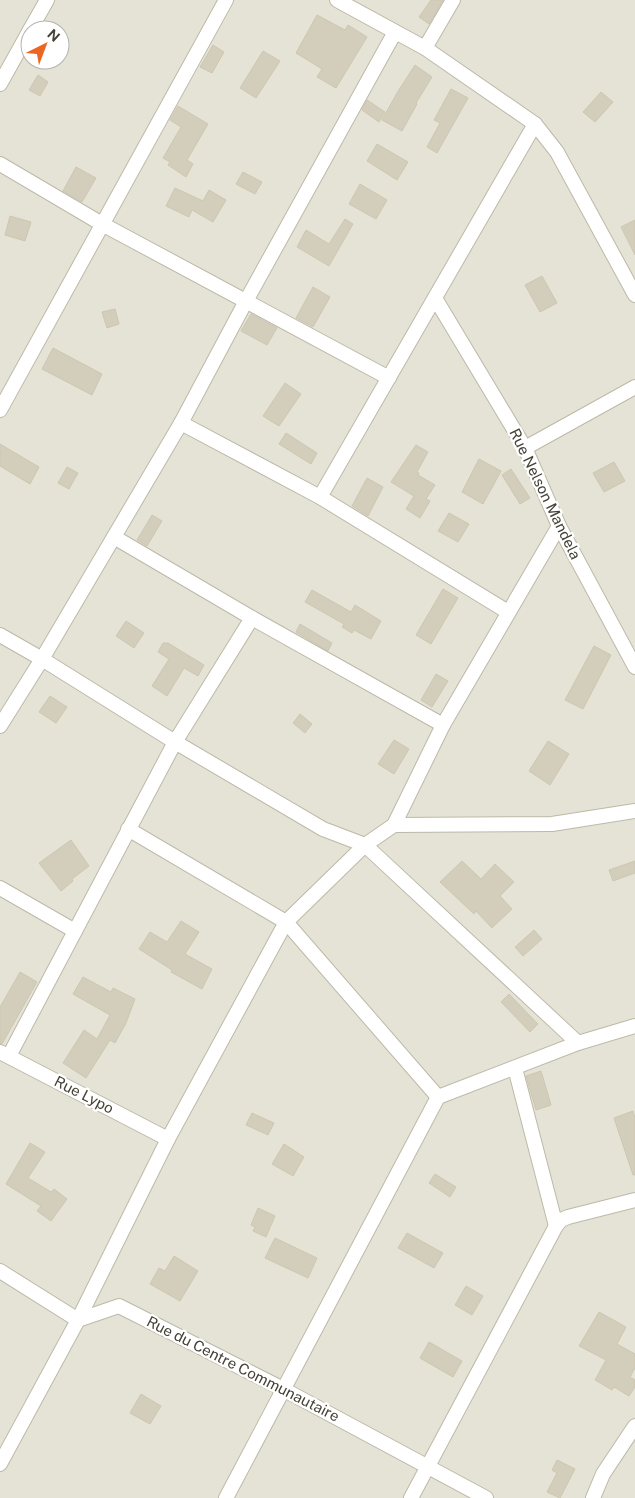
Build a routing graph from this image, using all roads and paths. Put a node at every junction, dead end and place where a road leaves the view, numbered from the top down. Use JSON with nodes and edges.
{"nodes":[{"id":1,"x":47,"y":0,"type":"edge"},
{"id":2,"x":226,"y":0,"type":"edge"},
{"id":3,"x":337,"y":0,"type":"edge"},
{"id":4,"x":453,"y":0,"type":"edge"},
{"id":5,"x":36,"y":20,"type":"edge"},
{"id":6,"x":395,"y":32,"type":"junction"},
{"id":7,"x":20,"y":48,"type":"edge"},
{"id":8,"x":424,"y":48,"type":"junction"},
{"id":9,"x":0,"y":84,"type":"edge"},
{"id":10,"x":535,"y":124,"type":"junction"},
{"id":11,"x":0,"y":164,"type":"edge"},
{"id":12,"x":102,"y":224,"type":"junction"},
{"id":13,"x":635,"y":295,"type":"edge"},
{"id":14,"x":435,"y":298,"type":"junction"},
{"id":15,"x":246,"y":301,"type":"junction"},
{"id":16,"x":389,"y":378,"type":"junction"},
{"id":17,"x":635,"y":387,"type":"edge"},
{"id":18,"x":0,"y":410,"type":"edge"},
{"id":19,"x":181,"y":423,"type":"junction"},
{"id":20,"x":525,"y":448,"type":"junction"},
{"id":21,"x":320,"y":497,"type":"junction"},
{"id":22,"x":559,"y":526,"type":"junction"},
{"id":23,"x":114,"y":537,"type":"junction"},
{"id":24,"x":508,"y":612,"type":"junction"},
{"id":25,"x":252,"y":618,"type":"junction"},
{"id":26,"x":0,"y":635,"type":"edge"},
{"id":27,"x":42,"y":659,"type":"junction"},
{"id":28,"x":635,"y":667,"type":"edge"},
{"id":29,"x":443,"y":725,"type":"junction"},
{"id":30,"x":0,"y":726,"type":"edge"},
{"id":31,"x":175,"y":742,"type":"junction"},
{"id":32,"x":635,"y":811,"type":"edge"},
{"id":33,"x":394,"y":825,"type":"junction"},
{"id":34,"x":128,"y":829,"type":"junction"},
{"id":35,"x":365,"y":845,"type":"junction"},
{"id":36,"x":0,"y":888,"type":"edge"},
{"id":37,"x":286,"y":922,"type":"junction"},
{"id":38,"x":75,"y":931,"type":"junction"},
{"id":39,"x":635,"y":1026,"type":"edge"},
{"id":40,"x":578,"y":1043,"type":"junction"},
{"id":41,"x":5,"y":1054,"type":"edge"},
{"id":42,"x":515,"y":1068,"type":"junction"},
{"id":43,"x":438,"y":1097,"type":"junction"},
{"id":44,"x":168,"y":1138,"type":"junction"},
{"id":45,"x":635,"y":1201,"type":"edge"},
{"id":46,"x":556,"y":1226,"type":"junction"},
{"id":47,"x":0,"y":1272,"type":"edge"},
{"id":48,"x":78,"y":1320,"type":"junction"},
{"id":49,"x":283,"y":1389,"type":"junction"},
{"id":50,"x":635,"y":1426,"type":"edge"},
{"id":51,"x":0,"y":1464,"type":"edge"},
{"id":52,"x":428,"y":1466,"type":"junction"},
{"id":53,"x":226,"y":1498,"type":"edge"},
{"id":54,"x":411,"y":1498,"type":"edge"},
{"id":55,"x":486,"y":1498,"type":"edge"},
{"id":56,"x":593,"y":1498,"type":"edge"}],
"edges":[{"from":1,"to":5,"type":"street"},
{"from":2,"to":12,"type":"street"},
{"from":3,"to":6,"type":"street"},
{"from":4,"to":8,"type":"street"},
{"from":6,"to":8,"type":"street"},
{"from":6,"to":15,"type":"street"},
{"from":7,"to":9,"type":"street"},
{"from":8,"to":10,"type":"street"},
{"from":10,"to":13,"type":"street"},
{"from":10,"to":14,"type":"street"},
{"from":11,"to":12,"type":"street"},
{"from":12,"to":15,"type":"street"},
{"from":12,"to":18,"type":"street"},
{"from":14,"to":16,"type":"street"},
{"from":14,"to":20,"type":"street","name":"Rue Nelson Mandela"},
{"from":15,"to":16,"type":"street"},
{"from":15,"to":19,"type":"street"},
{"from":16,"to":21,"type":"street"},
{"from":17,"to":20,"type":"street"},
{"from":19,"to":21,"type":"street"},
{"from":19,"to":23,"type":"street"},
{"from":20,"to":22,"type":"street","name":"Rue Nelson Mandela"},
{"from":21,"to":24,"type":"street"},
{"from":22,"to":24,"type":"street"},
{"from":22,"to":28,"type":"street","name":"Rue Nelson Mandela"},
{"from":23,"to":25,"type":"street"},
{"from":23,"to":27,"type":"street"},
{"from":24,"to":29,"type":"street"},
{"from":25,"to":29,"type":"street"},
{"from":25,"to":31,"type":"street"},
{"from":26,"to":27,"type":"street"},
{"from":27,"to":30,"type":"street"},
{"from":27,"to":31,"type":"street"},
{"from":29,"to":33,"type":"street"},
{"from":31,"to":34,"type":"street"},
{"from":31,"to":35,"type":"street"},
{"from":32,"to":33,"type":"street"},
{"from":33,"to":35,"type":"street"},
{"from":34,"to":37,"type":"street"},
{"from":34,"to":38,"type":"street"},
{"from":35,"to":37,"type":"street"},
{"from":35,"to":40,"type":"street"},
{"from":36,"to":38,"type":"street"},
{"from":37,"to":43,"type":"street"},
{"from":37,"to":44,"type":"street"},
{"from":38,"to":41,"type":"street"},
{"from":39,"to":40,"type":"street"},
{"from":40,"to":42,"type":"street"},
{"from":41,"to":44,"type":"street","name":"Rue Lypo"},
{"from":42,"to":43,"type":"street"},
{"from":42,"to":46,"type":"street"},
{"from":43,"to":49,"type":"street"},
{"from":44,"to":48,"type":"street"},
{"from":45,"to":46,"type":"street"},
{"from":46,"to":52,"type":"street"},
{"from":47,"to":48,"type":"street"},
{"from":48,"to":49,"type":"street","name":"Rue du Centre Communautaire"},
{"from":48,"to":51,"type":"street"},
{"from":49,"to":52,"type":"street","name":"Rue du Centre Communautaire"},
{"from":49,"to":53,"type":"street"},
{"from":50,"to":56,"type":"street"},
{"from":52,"to":54,"type":"street"},
{"from":52,"to":55,"type":"street","name":"Rue du Centre Communautaire"}]}
